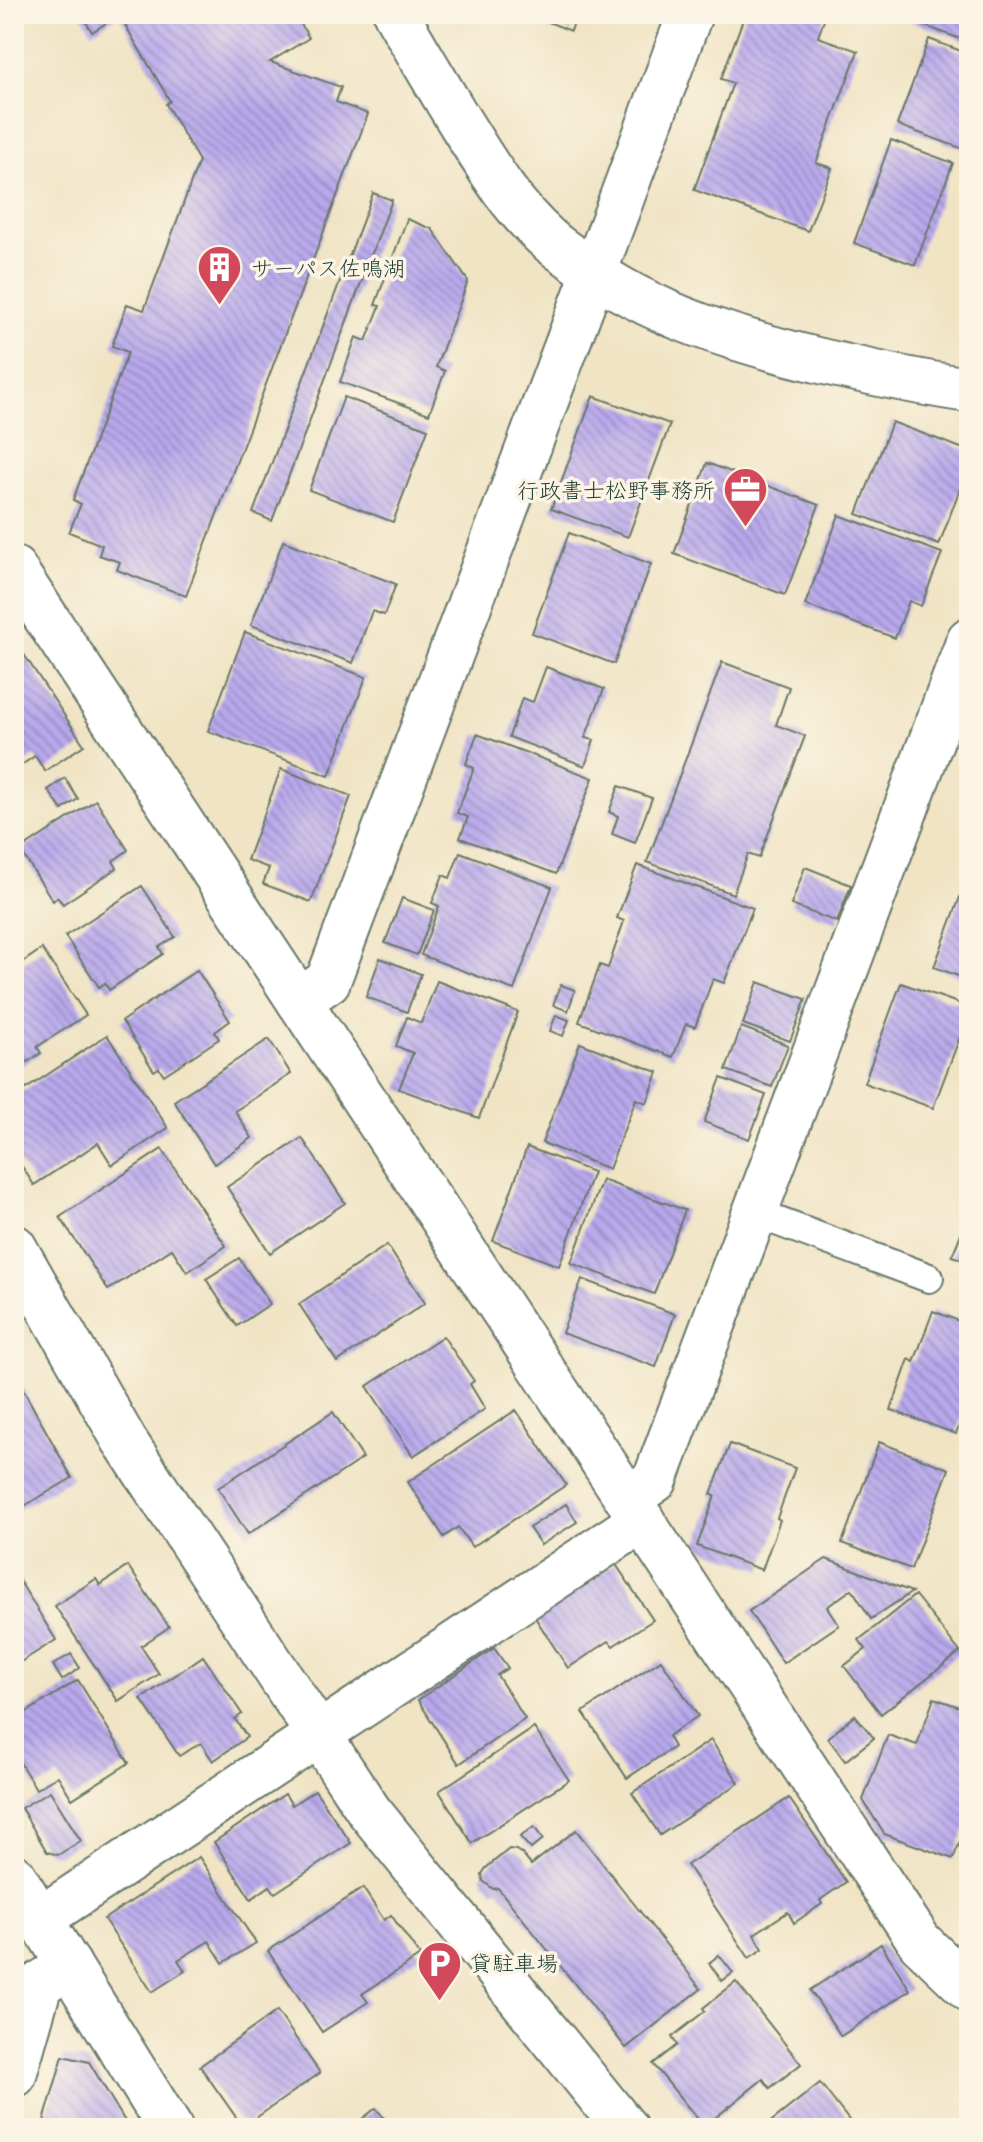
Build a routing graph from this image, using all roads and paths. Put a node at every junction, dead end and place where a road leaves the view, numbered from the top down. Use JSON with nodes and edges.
{"nodes":[{"id":1,"x":396,"y":14,"type":"edge"},
{"id":2,"x":690,"y":14,"type":"edge"},
{"id":3,"x":594,"y":273,"type":"junction"},
{"id":4,"x":969,"y":390,"type":"edge"},
{"id":5,"x":14,"y":569,"type":"edge"},
{"id":6,"x":969,"y":640,"type":"edge"},
{"id":7,"x":299,"y":1001,"type":"junction"},
{"id":8,"x":755,"y":1213,"type":"junction"},
{"id":9,"x":14,"y":1247,"type":"edge"},
{"id":10,"x":929,"y":1278,"type":"dead end"},
{"id":11,"x":635,"y":1510,"type":"junction"},
{"id":12,"x":318,"y":1734,"type":"junction"},
{"id":13,"x":14,"y":1877,"type":"edge"},
{"id":14,"x":40,"y":1919,"type":"junction"},
{"id":15,"x":69,"y":1965,"type":"junction"},
{"id":16,"x":967,"y":1983,"type":"edge"},
{"id":17,"x":14,"y":2075,"type":"edge"},
{"id":18,"x":170,"y":2128,"type":"edge"},
{"id":19,"x":625,"y":2128,"type":"edge"}],
"edges":[{"from":1,"to":3,"type":"street"},
{"from":2,"to":3,"type":"street"},
{"from":3,"to":4,"type":"street"},
{"from":3,"to":7,"type":"street"},
{"from":5,"to":7,"type":"street"},
{"from":6,"to":8,"type":"street"},
{"from":7,"to":11,"type":"street"},
{"from":8,"to":10,"type":"lane"},
{"from":8,"to":11,"type":"street"},
{"from":9,"to":12,"type":"street"},
{"from":11,"to":12,"type":"street"},
{"from":11,"to":16,"type":"street"},
{"from":12,"to":14,"type":"street"},
{"from":12,"to":19,"type":"street"},
{"from":13,"to":14,"type":"street"},
{"from":14,"to":15,"type":"street"},
{"from":15,"to":17,"type":"street"},
{"from":15,"to":18,"type":"street"}]}
